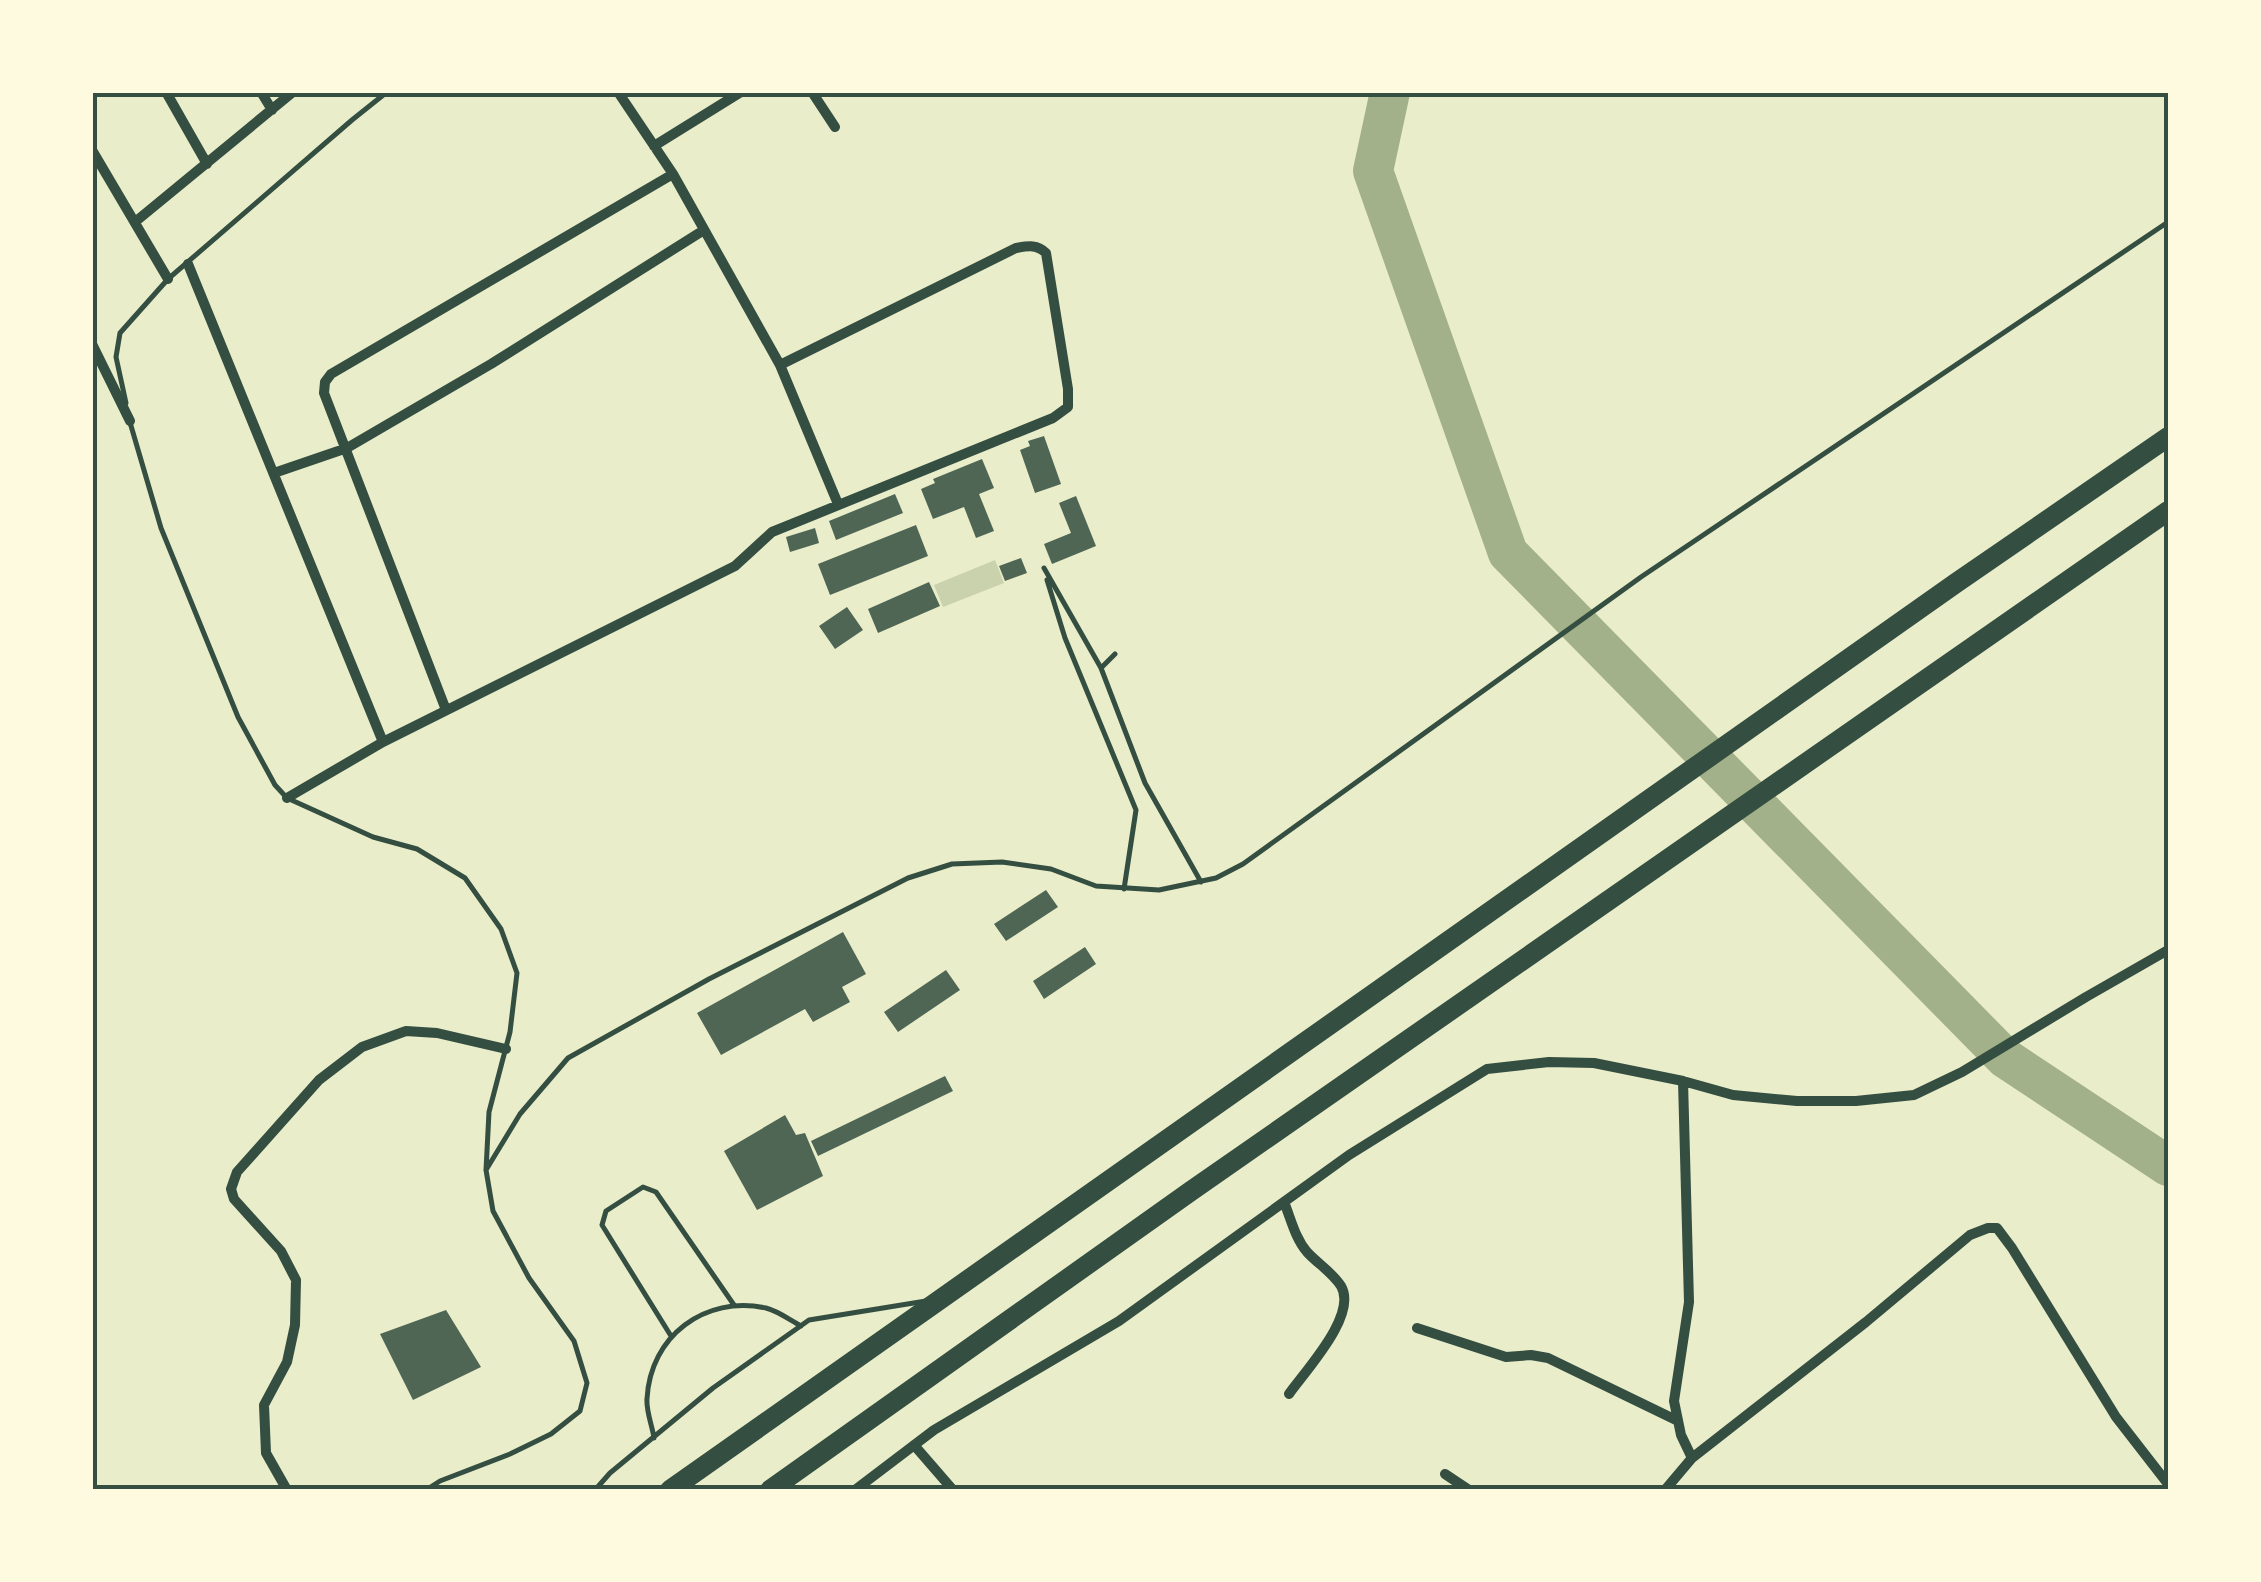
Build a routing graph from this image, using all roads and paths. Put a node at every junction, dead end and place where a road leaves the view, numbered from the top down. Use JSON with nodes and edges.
{"nodes":[{"id":1,"x":166,"y":92,"type":"edge"},
{"id":2,"x":261,"y":92,"type":"edge"},
{"id":3,"x":294,"y":92,"type":"edge"},
{"id":4,"x":388,"y":92,"type":"edge"},
{"id":5,"x":618,"y":92,"type":"edge"},
{"id":6,"x":742,"y":92,"type":"edge"},
{"id":7,"x":812,"y":92,"type":"edge"},
{"id":8,"x":272,"y":110,"type":"junction"},
{"id":9,"x":835,"y":127,"type":"dead end"},
{"id":10,"x":654,"y":146,"type":"junction"},
{"id":11,"x":92,"y":150,"type":"edge"},
{"id":12,"x":207,"y":164,"type":"junction"},
{"id":13,"x":673,"y":174,"type":"junction"},
{"id":14,"x":134,"y":222,"type":"junction"},
{"id":15,"x":2168,"y":222,"type":"edge"},
{"id":16,"x":704,"y":230,"type":"junction"},
{"id":17,"x":188,"y":264,"type":"junction"},
{"id":18,"x":168,"y":279,"type":"junction"},
{"id":19,"x":92,"y":344,"type":"edge"},
{"id":20,"x":780,"y":365,"type":"junction"},
{"id":21,"x":130,"y":421,"type":"junction"},
{"id":22,"x":2168,"y":436,"type":"edge"},
{"id":23,"x":346,"y":448,"type":"junction"},
{"id":24,"x":274,"y":474,"type":"junction"},
{"id":25,"x":838,"y":504,"type":"junction"},
{"id":26,"x":2168,"y":511,"type":"edge"},
{"id":27,"x":1115,"y":654,"type":"dead end"},
{"id":28,"x":1101,"y":668,"type":"junction"},
{"id":29,"x":446,"y":710,"type":"junction"},
{"id":30,"x":384,"y":742,"type":"junction"},
{"id":31,"x":288,"y":798,"type":"junction"},
{"id":32,"x":1201,"y":882,"type":"junction"},
{"id":33,"x":1124,"y":889,"type":"junction"},
{"id":34,"x":2168,"y":950,"type":"edge"},
{"id":35,"x":506,"y":1049,"type":"junction"},
{"id":36,"x":1683,"y":1082,"type":"junction"},
{"id":37,"x":486,"y":1170,"type":"junction"},
{"id":38,"x":1284,"y":1202,"type":"junction"},
{"id":39,"x":940,"y":1298,"type":"junction"},
{"id":40,"x":734,"y":1304,"type":"junction"},
{"id":41,"x":801,"y":1326,"type":"junction"},
{"id":42,"x":1417,"y":1328,"type":"dead end"},
{"id":43,"x":670,"y":1336,"type":"junction"},
{"id":44,"x":1288,"y":1394,"type":"dead end"},
{"id":45,"x":1676,"y":1420,"type":"junction"},
{"id":46,"x":654,"y":1438,"type":"junction"},
{"id":47,"x":914,"y":1445,"type":"junction"},
{"id":48,"x":1692,"y":1458,"type":"junction"},
{"id":49,"x":1444,"y":1474,"type":"dead end"},
{"id":50,"x":2168,"y":1484,"type":"edge"},
{"id":51,"x":287,"y":1490,"type":"edge"},
{"id":52,"x":426,"y":1490,"type":"edge"},
{"id":53,"x":594,"y":1490,"type":"edge"},
{"id":54,"x":670,"y":1490,"type":"edge"},
{"id":55,"x":770,"y":1490,"type":"edge"},
{"id":56,"x":854,"y":1490,"type":"edge"},
{"id":57,"x":953,"y":1490,"type":"edge"},
{"id":58,"x":1468,"y":1490,"type":"edge"},
{"id":59,"x":1666,"y":1490,"type":"edge"}],
"edges":[{"from":1,"to":12,"type":"street"},
{"from":2,"to":8,"type":"street"},
{"from":3,"to":8,"type":"street"},
{"from":4,"to":17,"type":"lane"},
{"from":5,"to":10,"type":"street"},
{"from":6,"to":10,"type":"street"},
{"from":7,"to":9,"type":"street"},
{"from":8,"to":12,"type":"street"},
{"from":10,"to":13,"type":"street"},
{"from":11,"to":14,"type":"street"},
{"from":12,"to":14,"type":"street"},
{"from":13,"to":16,"type":"street"},
{"from":13,"to":23,"type":"street"},
{"from":14,"to":18,"type":"street"},
{"from":15,"to":32,"type":"lane"},
{"from":16,"to":20,"type":"street"},
{"from":16,"to":23,"type":"street"},
{"from":17,"to":18,"type":"lane"},
{"from":17,"to":24,"type":"street"},
{"from":18,"to":21,"type":"lane"},
{"from":19,"to":21,"type":"street"},
{"from":20,"to":25,"type":"street"},
{"from":20,"to":25,"type":"street"},
{"from":21,"to":31,"type":"lane"},
{"from":22,"to":39,"type":"highway"},
{"from":23,"to":24,"type":"street"},
{"from":23,"to":29,"type":"street"},
{"from":24,"to":30,"type":"street"},
{"from":25,"to":29,"type":"street"},
{"from":26,"to":55,"type":"highway"},
{"from":27,"to":28,"type":"lane"},
{"from":28,"to":32,"type":"lane"},
{"from":28,"to":33,"type":"lane"},
{"from":29,"to":30,"type":"street"},
{"from":30,"to":31,"type":"street"},
{"from":31,"to":35,"type":"lane"},
{"from":32,"to":33,"type":"lane"},
{"from":33,"to":37,"type":"lane"},
{"from":34,"to":36,"type":"street"},
{"from":35,"to":37,"type":"lane"},
{"from":35,"to":51,"type":"street"},
{"from":36,"to":38,"type":"street"},
{"from":36,"to":45,"type":"street"},
{"from":37,"to":52,"type":"lane"},
{"from":38,"to":44,"type":"street"},
{"from":38,"to":47,"type":"street"},
{"from":39,"to":41,"type":"lane"},
{"from":39,"to":54,"type":"highway"},
{"from":40,"to":41,"type":"lane"},
{"from":40,"to":43,"type":"lane"},
{"from":40,"to":43,"type":"lane"},
{"from":41,"to":46,"type":"lane"},
{"from":42,"to":45,"type":"street"},
{"from":43,"to":46,"type":"lane"},
{"from":45,"to":48,"type":"street"},
{"from":46,"to":53,"type":"lane"},
{"from":47,"to":56,"type":"street"},
{"from":47,"to":57,"type":"street"},
{"from":48,"to":50,"type":"street"},
{"from":48,"to":59,"type":"street"},
{"from":49,"to":58,"type":"street"}]}
